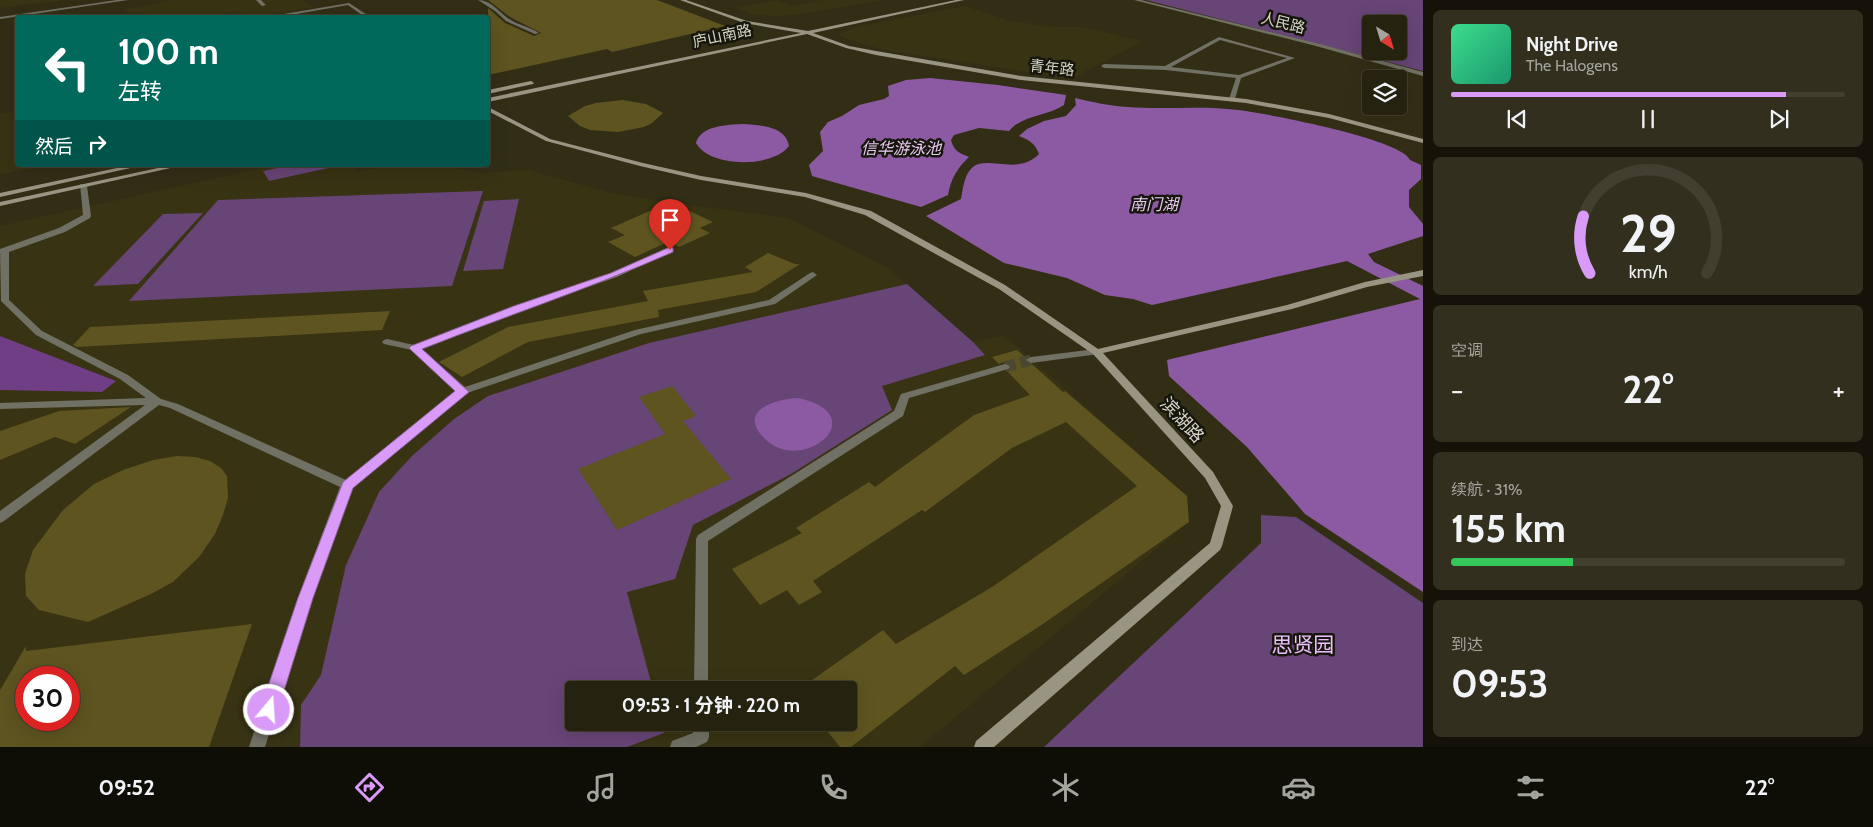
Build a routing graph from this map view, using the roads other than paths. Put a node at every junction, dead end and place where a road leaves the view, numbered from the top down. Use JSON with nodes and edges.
{"nodes":[{"id":1,"x":126,"y":0,"type":"edge"},
{"id":2,"x":258,"y":0,"type":"edge"},
{"id":3,"x":480,"y":0,"type":"edge"},
{"id":4,"x":682,"y":0,"type":"edge"},
{"id":5,"x":936,"y":0,"type":"edge"},
{"id":6,"x":962,"y":0,"type":"edge"},
{"id":7,"x":1136,"y":0,"type":"edge"},
{"id":8,"x":264,"y":5,"type":"dead end"},
{"id":9,"x":37,"y":15,"type":"edge"},
{"id":10,"x":281,"y":15,"type":"edge"},
{"id":11,"x":366,"y":15,"type":"edge"},
{"id":12,"x":15,"y":17,"type":"edge"},
{"id":13,"x":0,"y":18,"type":"edge"},
{"id":14,"x":791,"y":30,"type":"junction"},
{"id":15,"x":806,"y":32,"type":"junction"},
{"id":16,"x":537,"y":33,"type":"dead end"},
{"id":17,"x":731,"y":42,"type":"dead end"},
{"id":18,"x":1104,"y":66,"type":"dead end"},
{"id":19,"x":1166,"y":68,"type":"junction"},
{"id":20,"x":1423,"y":74,"type":"edge"},
{"id":21,"x":1239,"y":78,"type":"junction"},
{"id":22,"x":536,"y":82,"type":"dead end"},
{"id":23,"x":490,"y":92,"type":"edge"},
{"id":24,"x":1232,"y":99,"type":"junction"},
{"id":25,"x":490,"y":100,"type":"edge"},
{"id":26,"x":490,"y":110,"type":"edge"},
{"id":27,"x":1423,"y":140,"type":"edge"},
{"id":28,"x":132,"y":167,"type":"edge"},
{"id":29,"x":172,"y":167,"type":"edge"},
{"id":30,"x":83,"y":186,"type":"junction"},
{"id":31,"x":0,"y":195,"type":"edge"},
{"id":32,"x":0,"y":204,"type":"edge"},
{"id":33,"x":670,"y":250,"type":"dead end"},
{"id":34,"x":2,"y":252,"type":"edge"},
{"id":35,"x":1423,"y":273,"type":"edge"},
{"id":36,"x":813,"y":275,"type":"dead end"},
{"id":37,"x":387,"y":342,"type":"dead end"},
{"id":38,"x":414,"y":348,"type":"junction"},
{"id":39,"x":1096,"y":352,"type":"junction"},
{"id":40,"x":1031,"y":360,"type":"tunnel mouth"},
{"id":41,"x":1005,"y":367,"type":"tunnel mouth"},
{"id":42,"x":463,"y":392,"type":"junction"},
{"id":43,"x":156,"y":401,"type":"junction"},
{"id":44,"x":0,"y":406,"type":"edge"},
{"id":45,"x":348,"y":485,"type":"junction"},
{"id":46,"x":0,"y":518,"type":"edge"},
{"id":47,"x":701,"y":681,"type":"edge"},
{"id":48,"x":701,"y":731,"type":"edge"},
{"id":49,"x":257,"y":747,"type":"edge"},
{"id":50,"x":678,"y":747,"type":"edge"},
{"id":51,"x":982,"y":747,"type":"edge"}],
"edges":[{"from":1,"to":9,"type":"street"},
{"from":2,"to":8,"type":"street"},
{"from":3,"to":16,"type":"street"},
{"from":4,"to":14,"type":"street","name":"青年路"},
{"from":5,"to":14,"type":"street","name":"庐山南路"},
{"from":6,"to":15,"type":"street","name":"庐山南路"},
{"from":7,"to":20,"type":"street","name":"人民路"},
{"from":10,"to":11,"type":"street"},
{"from":12,"to":13,"type":"street"},
{"from":14,"to":15,"type":"street","name":"青年路"},
{"from":14,"to":17,"type":"street","name":"庐山南路"},
{"from":15,"to":24,"type":"street","name":"青年路"},
{"from":15,"to":25,"type":"street","name":"庐山南路"},
{"from":18,"to":19,"type":"street"},
{"from":19,"to":21,"type":"street"},
{"from":19,"to":21,"type":"street"},
{"from":21,"to":24,"type":"street"},
{"from":22,"to":23,"type":"street"},
{"from":24,"to":27,"type":"street","name":"青年路"},
{"from":26,"to":39,"type":"street","name":"滨湖路"},
{"from":28,"to":31,"type":"street"},
{"from":29,"to":30,"type":"street"},
{"from":30,"to":32,"type":"street"},
{"from":30,"to":34,"type":"street"},
{"from":33,"to":38,"type":"street"},
{"from":34,"to":43,"type":"street"},
{"from":35,"to":39,"type":"street"},
{"from":36,"to":42,"type":"street"},
{"from":37,"to":38,"type":"street"},
{"from":38,"to":42,"type":"street"},
{"from":39,"to":40,"type":"street"},
{"from":39,"to":51,"type":"street","name":"滨湖路"},
{"from":41,"to":47,"type":"street"},
{"from":42,"to":45,"type":"street"},
{"from":43,"to":44,"type":"street"},
{"from":43,"to":45,"type":"street"},
{"from":43,"to":46,"type":"street"},
{"from":45,"to":49,"type":"street"},
{"from":48,"to":50,"type":"street"}]}
